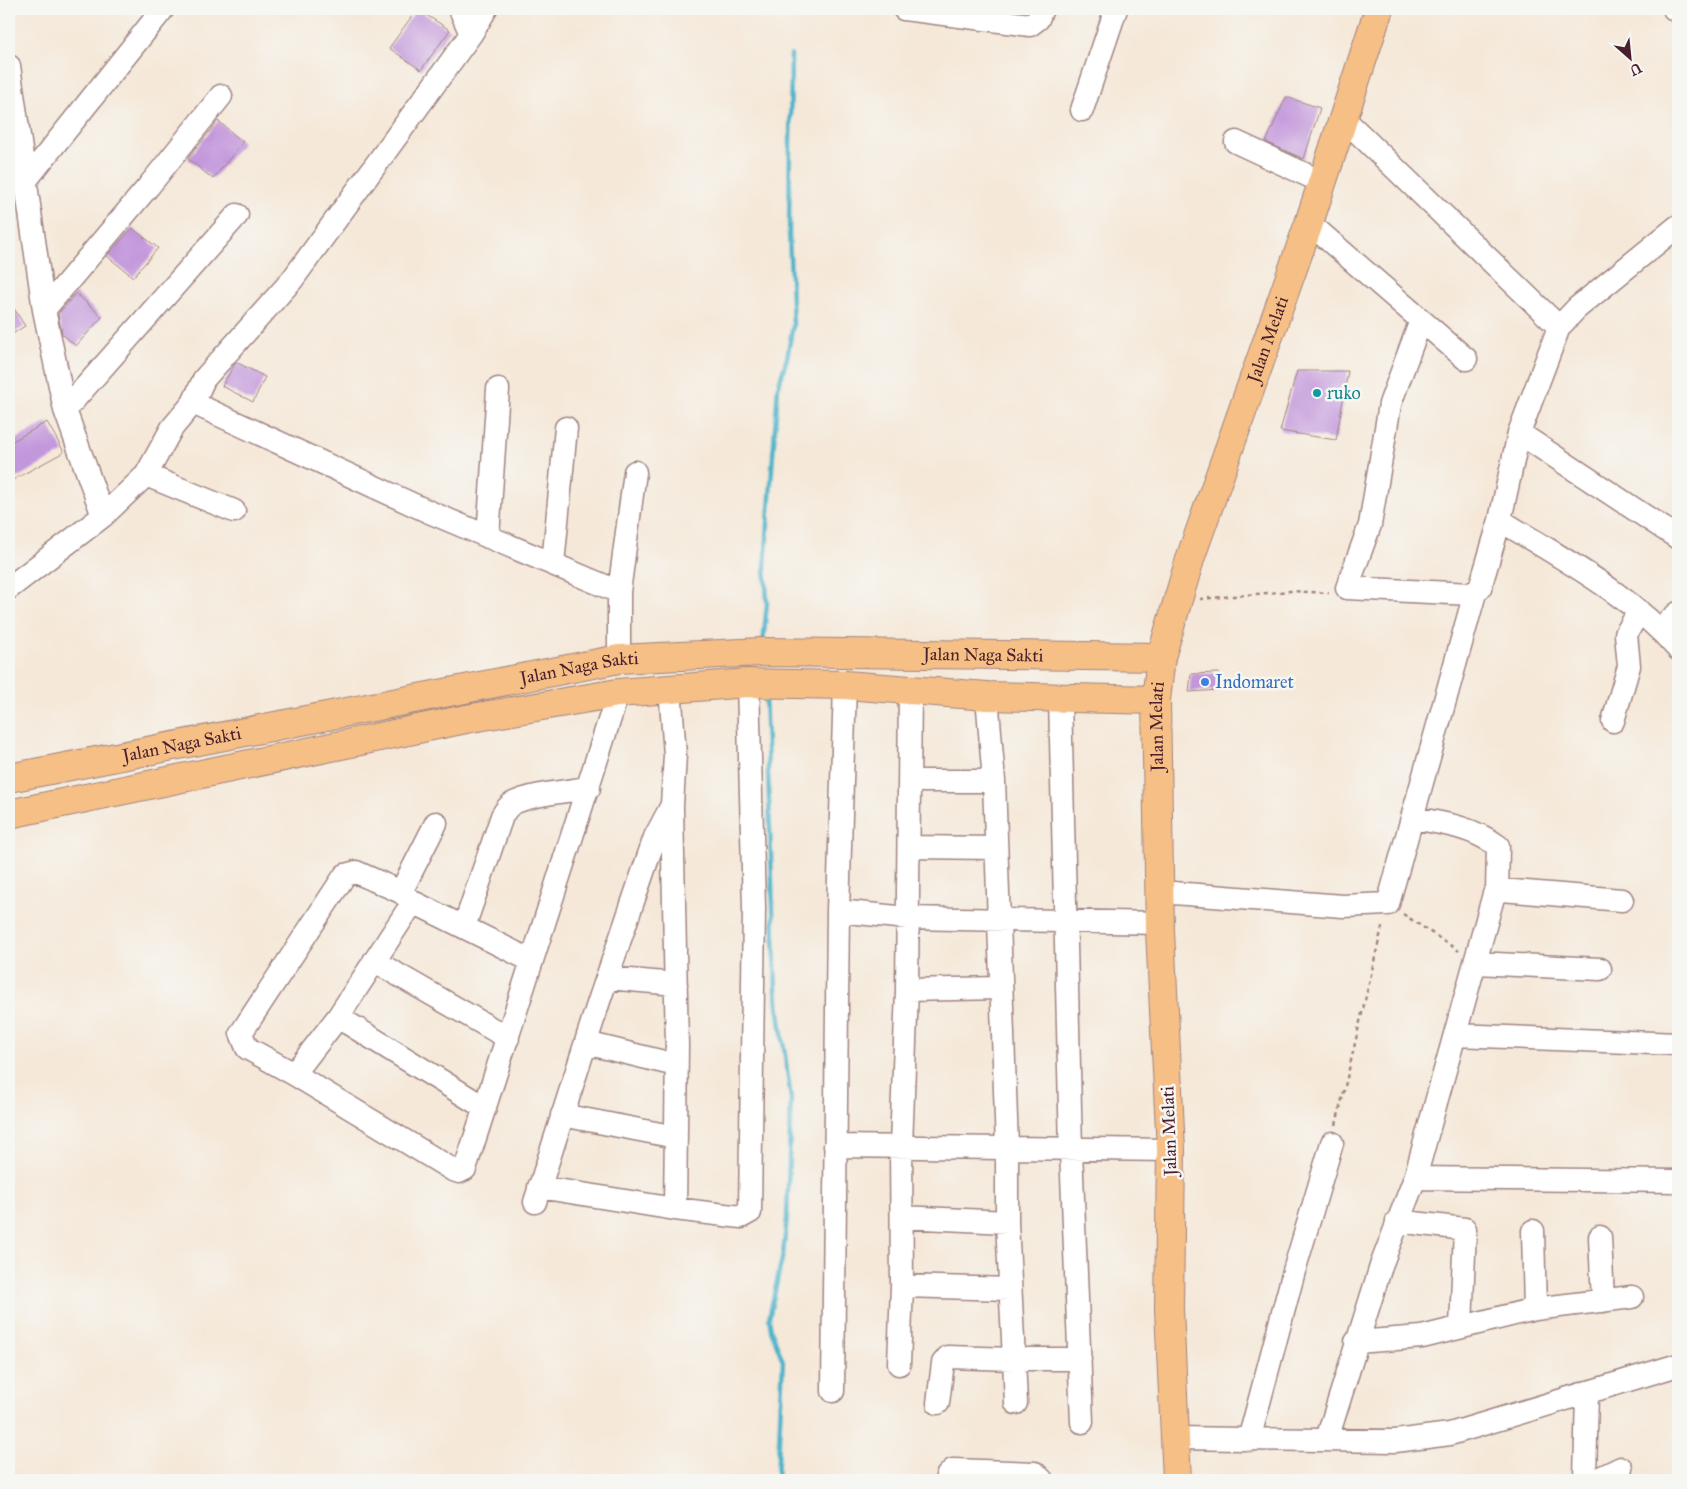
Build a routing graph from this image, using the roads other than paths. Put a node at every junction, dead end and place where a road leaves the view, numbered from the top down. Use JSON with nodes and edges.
{"nodes":[{"id":1,"x":163,"y":9,"type":"edge"},
{"id":2,"x":460,"y":9,"type":"edge"},
{"id":3,"x":486,"y":9,"type":"edge"},
{"id":4,"x":904,"y":9,"type":"edge"},
{"id":5,"x":1042,"y":9,"type":"edge"},
{"id":6,"x":1116,"y":9,"type":"edge"},
{"id":7,"x":1379,"y":9,"type":"edge"},
{"id":8,"x":1674,"y":9,"type":"edge"},
{"id":9,"x":1678,"y":12,"type":"edge"},
{"id":10,"x":471,"y":34,"type":"junction"},
{"id":11,"x":9,"y":66,"type":"edge"},
{"id":12,"x":221,"y":96,"type":"dead end"},
{"id":13,"x":1082,"y":110,"type":"dead end"},
{"id":14,"x":1343,"y":118,"type":"junction"},
{"id":15,"x":1236,"y":142,"type":"dead end"},
{"id":16,"x":27,"y":179,"type":"junction"},
{"id":17,"x":1322,"y":182,"type":"junction"},
{"id":18,"x":237,"y":215,"type":"dead end"},
{"id":19,"x":1309,"y":223,"type":"junction"},
{"id":20,"x":1678,"y":226,"type":"edge"},
{"id":21,"x":44,"y":310,"type":"junction"},
{"id":22,"x":1421,"y":320,"type":"junction"},
{"id":23,"x":1559,"y":327,"type":"junction"},
{"id":24,"x":1466,"y":359,"type":"dead end"},
{"id":25,"x":498,"y":389,"type":"dead end"},
{"id":26,"x":194,"y":403,"type":"junction"},
{"id":27,"x":65,"y":410,"type":"junction"},
{"id":28,"x":566,"y":428,"type":"dead end"},
{"id":29,"x":1519,"y":434,"type":"junction"},
{"id":30,"x":635,"y":472,"type":"dead end"},
{"id":31,"x":146,"y":475,"type":"junction"},
{"id":32,"x":234,"y":511,"type":"dead end"},
{"id":33,"x":103,"y":516,"type":"junction"},
{"id":34,"x":1500,"y":520,"type":"junction"},
{"id":35,"x":488,"y":536,"type":"junction"},
{"id":36,"x":1678,"y":538,"type":"edge"},
{"id":37,"x":553,"y":564,"type":"junction"},
{"id":38,"x":9,"y":588,"type":"edge"},
{"id":39,"x":619,"y":592,"type":"junction"},
{"id":40,"x":1476,"y":593,"type":"junction"},
{"id":41,"x":1639,"y":611,"type":"junction"},
{"id":42,"x":1678,"y":613,"type":"edge"},
{"id":43,"x":1660,"y":628,"type":"junction"},
{"id":44,"x":1678,"y":649,"type":"edge"},
{"id":45,"x":1161,"y":657,"type":"junction"},
{"id":46,"x":619,"y":659,"type":"junction"},
{"id":47,"x":748,"y":683,"type":"junction"},
{"id":48,"x":845,"y":685,"type":"junction"},
{"id":49,"x":670,"y":688,"type":"junction"},
{"id":50,"x":910,"y":690,"type":"junction"},
{"id":51,"x":618,"y":693,"type":"junction"},
{"id":52,"x":987,"y":696,"type":"junction"},
{"id":53,"x":1060,"y":698,"type":"junction"},
{"id":54,"x":1156,"y":700,"type":"junction"},
{"id":55,"x":1613,"y":721,"type":"dead end"},
{"id":56,"x":157,"y":749,"type":"junction"},
{"id":57,"x":9,"y":778,"type":"edge"},
{"id":58,"x":911,"y":781,"type":"junction"},
{"id":59,"x":994,"y":781,"type":"junction"},
{"id":60,"x":164,"y":782,"type":"junction"},
{"id":61,"x":589,"y":788,"type":"junction"},
{"id":62,"x":672,"y":805,"type":"junction"},
{"id":63,"x":9,"y":814,"type":"edge"},
{"id":64,"x":1412,"y":818,"type":"junction"},
{"id":65,"x":436,"y":823,"type":"dead end"},
{"id":66,"x":909,"y":847,"type":"junction"},
{"id":67,"x":996,"y":848,"type":"junction"},
{"id":68,"x":1160,"y":892,"type":"junction"},
{"id":69,"x":1497,"y":892,"type":"junction"},
{"id":70,"x":407,"y":897,"type":"junction"},
{"id":71,"x":1622,"y":900,"type":"dead end"},
{"id":72,"x":838,"y":911,"type":"junction"},
{"id":73,"x":907,"y":918,"type":"junction"},
{"id":74,"x":1066,"y":920,"type":"junction"},
{"id":75,"x":998,"y":921,"type":"junction"},
{"id":76,"x":1160,"y":923,"type":"junction"},
{"id":77,"x":464,"y":927,"type":"junction"},
{"id":78,"x":374,"y":961,"type":"junction"},
{"id":79,"x":532,"y":961,"type":"junction"},
{"id":80,"x":1476,"y":963,"type":"junction"},
{"id":81,"x":1600,"y":969,"type":"dead end"},
{"id":82,"x":607,"y":978,"type":"junction"},
{"id":83,"x":676,"y":984,"type":"junction"},
{"id":84,"x":1000,"y":988,"type":"junction"},
{"id":85,"x":908,"y":990,"type":"junction"},
{"id":86,"x":338,"y":1017,"type":"junction"},
{"id":87,"x":1456,"y":1034,"type":"junction"},
{"id":88,"x":508,"y":1038,"type":"junction"},
{"id":89,"x":586,"y":1042,"type":"junction"},
{"id":90,"x":1678,"y":1044,"type":"edge"},
{"id":91,"x":676,"y":1065,"type":"junction"},
{"id":92,"x":294,"y":1074,"type":"junction"},
{"id":93,"x":485,"y":1108,"type":"junction"},
{"id":94,"x":562,"y":1115,"type":"junction"},
{"id":95,"x":676,"y":1137,"type":"junction"},
{"id":96,"x":1332,"y":1144,"type":"road end"},
{"id":97,"x":835,"y":1146,"type":"junction"},
{"id":98,"x":901,"y":1146,"type":"junction"},
{"id":99,"x":1007,"y":1147,"type":"junction"},
{"id":100,"x":1071,"y":1150,"type":"junction"},
{"id":101,"x":1171,"y":1150,"type":"junction"},
{"id":102,"x":1415,"y":1178,"type":"junction"},
{"id":103,"x":1678,"y":1181,"type":"edge"},
{"id":104,"x":675,"y":1210,"type":"junction"},
{"id":105,"x":902,"y":1217,"type":"junction"},
{"id":106,"x":1397,"y":1221,"type":"junction"},
{"id":107,"x":1006,"y":1222,"type":"junction"},
{"id":108,"x":1533,"y":1231,"type":"dead end"},
{"id":109,"x":1600,"y":1237,"type":"dead end"},
{"id":110,"x":902,"y":1286,"type":"junction"},
{"id":111,"x":1010,"y":1290,"type":"junction"},
{"id":112,"x":1632,"y":1297,"type":"dead end"},
{"id":113,"x":1603,"y":1301,"type":"junction"},
{"id":114,"x":1535,"y":1309,"type":"junction"},
{"id":115,"x":1461,"y":1327,"type":"junction"},
{"id":116,"x":1356,"y":1342,"type":"junction"},
{"id":117,"x":1014,"y":1359,"type":"junction"},
{"id":118,"x":1080,"y":1359,"type":"junction"},
{"id":119,"x":899,"y":1364,"type":"dead end"},
{"id":120,"x":1678,"y":1364,"type":"edge"},
{"id":121,"x":833,"y":1391,"type":"dead end"},
{"id":122,"x":1587,"y":1392,"type":"junction"},
{"id":123,"x":1016,"y":1402,"type":"dead end"},
{"id":124,"x":938,"y":1403,"type":"dead end"},
{"id":125,"x":1082,"y":1422,"type":"dead end"},
{"id":126,"x":1174,"y":1438,"type":"junction"},
{"id":127,"x":1327,"y":1439,"type":"junction"},
{"id":128,"x":1250,"y":1440,"type":"junction"},
{"id":129,"x":1621,"y":1468,"type":"dead end"},
{"id":130,"x":948,"y":1480,"type":"edge"},
{"id":131,"x":1042,"y":1480,"type":"edge"},
{"id":132,"x":1177,"y":1480,"type":"edge"},
{"id":133,"x":1585,"y":1480,"type":"edge"},
{"id":134,"x":1596,"y":1480,"type":"edge"}],
"edges":[{"from":1,"to":16,"type":"street"},
{"from":2,"to":10,"type":"street"},
{"from":3,"to":10,"type":"street"},
{"from":4,"to":5,"type":"street"},
{"from":6,"to":13,"type":"street"},
{"from":7,"to":14,"type":"main road","name":"Jalan Melati"},
{"from":8,"to":9,"type":"street"},
{"from":10,"to":26,"type":"street"},
{"from":11,"to":16,"type":"street"},
{"from":12,"to":21,"type":"street"},
{"from":14,"to":17,"type":"main road","name":"Jalan Melati"},
{"from":14,"to":23,"type":"street"},
{"from":15,"to":17,"type":"street"},
{"from":16,"to":21,"type":"street"},
{"from":17,"to":19,"type":"main road","name":"Jalan Melati"},
{"from":18,"to":27,"type":"street"},
{"from":19,"to":22,"type":"street"},
{"from":19,"to":45,"type":"main road","name":"Jalan Melati"},
{"from":20,"to":23,"type":"street"},
{"from":21,"to":27,"type":"street"},
{"from":22,"to":24,"type":"street"},
{"from":22,"to":40,"type":"street"},
{"from":23,"to":29,"type":"street"},
{"from":25,"to":35,"type":"street"},
{"from":26,"to":31,"type":"street"},
{"from":26,"to":35,"type":"street"},
{"from":27,"to":33,"type":"street"},
{"from":28,"to":37,"type":"street"},
{"from":29,"to":34,"type":"street"},
{"from":29,"to":36,"type":"street"},
{"from":30,"to":39,"type":"street"},
{"from":31,"to":32,"type":"street"},
{"from":31,"to":33,"type":"street"},
{"from":33,"to":38,"type":"street"},
{"from":34,"to":40,"type":"street"},
{"from":34,"to":41,"type":"street"},
{"from":35,"to":37,"type":"street"},
{"from":37,"to":39,"type":"street"},
{"from":39,"to":46,"type":"street"},
{"from":40,"to":64,"type":"street"},
{"from":41,"to":43,"type":"street"},
{"from":41,"to":55,"type":"street"},
{"from":42,"to":43,"type":"street"},
{"from":43,"to":44,"type":"street"},
{"from":45,"to":46,"type":"main road","name":"Jalan Naga Sakti"},
{"from":45,"to":54,"type":"main road","name":"Jalan Melati"},
{"from":46,"to":56,"type":"main road","name":"Jalan Naga Sakti"},
{"from":47,"to":48,"type":"main road","name":"Jalan Naga Sakti"},
{"from":47,"to":49,"type":"main road","name":"Jalan Naga Sakti"},
{"from":47,"to":104,"type":"street"},
{"from":48,"to":50,"type":"main road","name":"Jalan Naga Sakti"},
{"from":48,"to":72,"type":"street"},
{"from":49,"to":51,"type":"main road","name":"Jalan Naga Sakti"},
{"from":49,"to":62,"type":"street"},
{"from":50,"to":52,"type":"main road","name":"Jalan Naga Sakti"},
{"from":50,"to":58,"type":"street"},
{"from":51,"to":60,"type":"main road","name":"Jalan Naga Sakti"},
{"from":51,"to":61,"type":"street"},
{"from":52,"to":53,"type":"main road","name":"Jalan Naga Sakti"},
{"from":52,"to":59,"type":"street"},
{"from":53,"to":54,"type":"main road","name":"Jalan Naga Sakti"},
{"from":53,"to":74,"type":"street"},
{"from":54,"to":68,"type":"main road","name":"Jalan Melati"},
{"from":56,"to":57,"type":"main road","name":"Jalan Naga Sakti"},
{"from":56,"to":60,"type":"main road"},
{"from":58,"to":59,"type":"street"},
{"from":58,"to":66,"type":"street"},
{"from":59,"to":67,"type":"street"},
{"from":60,"to":63,"type":"main road","name":"Jalan Naga Sakti"},
{"from":61,"to":77,"type":"street"},
{"from":61,"to":79,"type":"street"},
{"from":62,"to":82,"type":"street"},
{"from":62,"to":83,"type":"street"},
{"from":64,"to":68,"type":"street"},
{"from":64,"to":69,"type":"street"},
{"from":65,"to":70,"type":"street"},
{"from":66,"to":67,"type":"street"},
{"from":66,"to":73,"type":"street"},
{"from":67,"to":75,"type":"street"},
{"from":68,"to":76,"type":"main road","name":"Jalan Melati"},
{"from":69,"to":71,"type":"street"},
{"from":69,"to":80,"type":"street"},
{"from":70,"to":77,"type":"street"},
{"from":70,"to":78,"type":"street"},
{"from":70,"to":92,"type":"street"},
{"from":72,"to":73,"type":"street"},
{"from":72,"to":97,"type":"street"},
{"from":73,"to":75,"type":"street"},
{"from":73,"to":85,"type":"street"},
{"from":74,"to":75,"type":"street"},
{"from":74,"to":76,"type":"street"},
{"from":74,"to":100,"type":"street"},
{"from":75,"to":84,"type":"street"},
{"from":76,"to":101,"type":"main road","name":"Jalan Melati"},
{"from":77,"to":79,"type":"street"},
{"from":78,"to":86,"type":"street"},
{"from":78,"to":88,"type":"street"},
{"from":79,"to":88,"type":"street"},
{"from":80,"to":81,"type":"street"},
{"from":80,"to":87,"type":"street"},
{"from":82,"to":83,"type":"street"},
{"from":82,"to":89,"type":"street"},
{"from":83,"to":91,"type":"street"},
{"from":84,"to":85,"type":"street"},
{"from":84,"to":99,"type":"street"},
{"from":85,"to":98,"type":"street"},
{"from":86,"to":92,"type":"street"},
{"from":86,"to":93,"type":"street"},
{"from":87,"to":90,"type":"street"},
{"from":87,"to":102,"type":"street"},
{"from":88,"to":93,"type":"street"},
{"from":89,"to":91,"type":"street"},
{"from":89,"to":94,"type":"street"},
{"from":91,"to":95,"type":"street"},
{"from":92,"to":93,"type":"street"},
{"from":94,"to":95,"type":"street"},
{"from":94,"to":104,"type":"street"},
{"from":95,"to":104,"type":"street"},
{"from":96,"to":128,"type":"street"},
{"from":97,"to":98,"type":"street"},
{"from":97,"to":121,"type":"street"},
{"from":98,"to":99,"type":"street"},
{"from":98,"to":105,"type":"street"},
{"from":99,"to":100,"type":"street"},
{"from":99,"to":107,"type":"street"},
{"from":100,"to":101,"type":"street"},
{"from":100,"to":118,"type":"street"},
{"from":101,"to":126,"type":"main road","name":"Jalan Melati"},
{"from":102,"to":103,"type":"street"},
{"from":102,"to":106,"type":"street"},
{"from":105,"to":107,"type":"street"},
{"from":105,"to":110,"type":"street"},
{"from":106,"to":115,"type":"street"},
{"from":106,"to":116,"type":"street"},
{"from":107,"to":111,"type":"street"},
{"from":108,"to":114,"type":"street"},
{"from":109,"to":113,"type":"street"},
{"from":110,"to":111,"type":"street"},
{"from":110,"to":119,"type":"street"},
{"from":111,"to":117,"type":"street"},
{"from":112,"to":113,"type":"street"},
{"from":113,"to":114,"type":"street"},
{"from":114,"to":115,"type":"street"},
{"from":115,"to":116,"type":"street"},
{"from":116,"to":127,"type":"street"},
{"from":117,"to":118,"type":"street"},
{"from":117,"to":123,"type":"street"},
{"from":117,"to":124,"type":"street"},
{"from":118,"to":125,"type":"street"},
{"from":120,"to":122,"type":"street"},
{"from":122,"to":127,"type":"street"},
{"from":122,"to":133,"type":"street"},
{"from":126,"to":128,"type":"street"},
{"from":126,"to":132,"type":"main road","name":"Jalan Melati"},
{"from":127,"to":128,"type":"street"},
{"from":129,"to":134,"type":"street"},
{"from":130,"to":131,"type":"street"}]}
